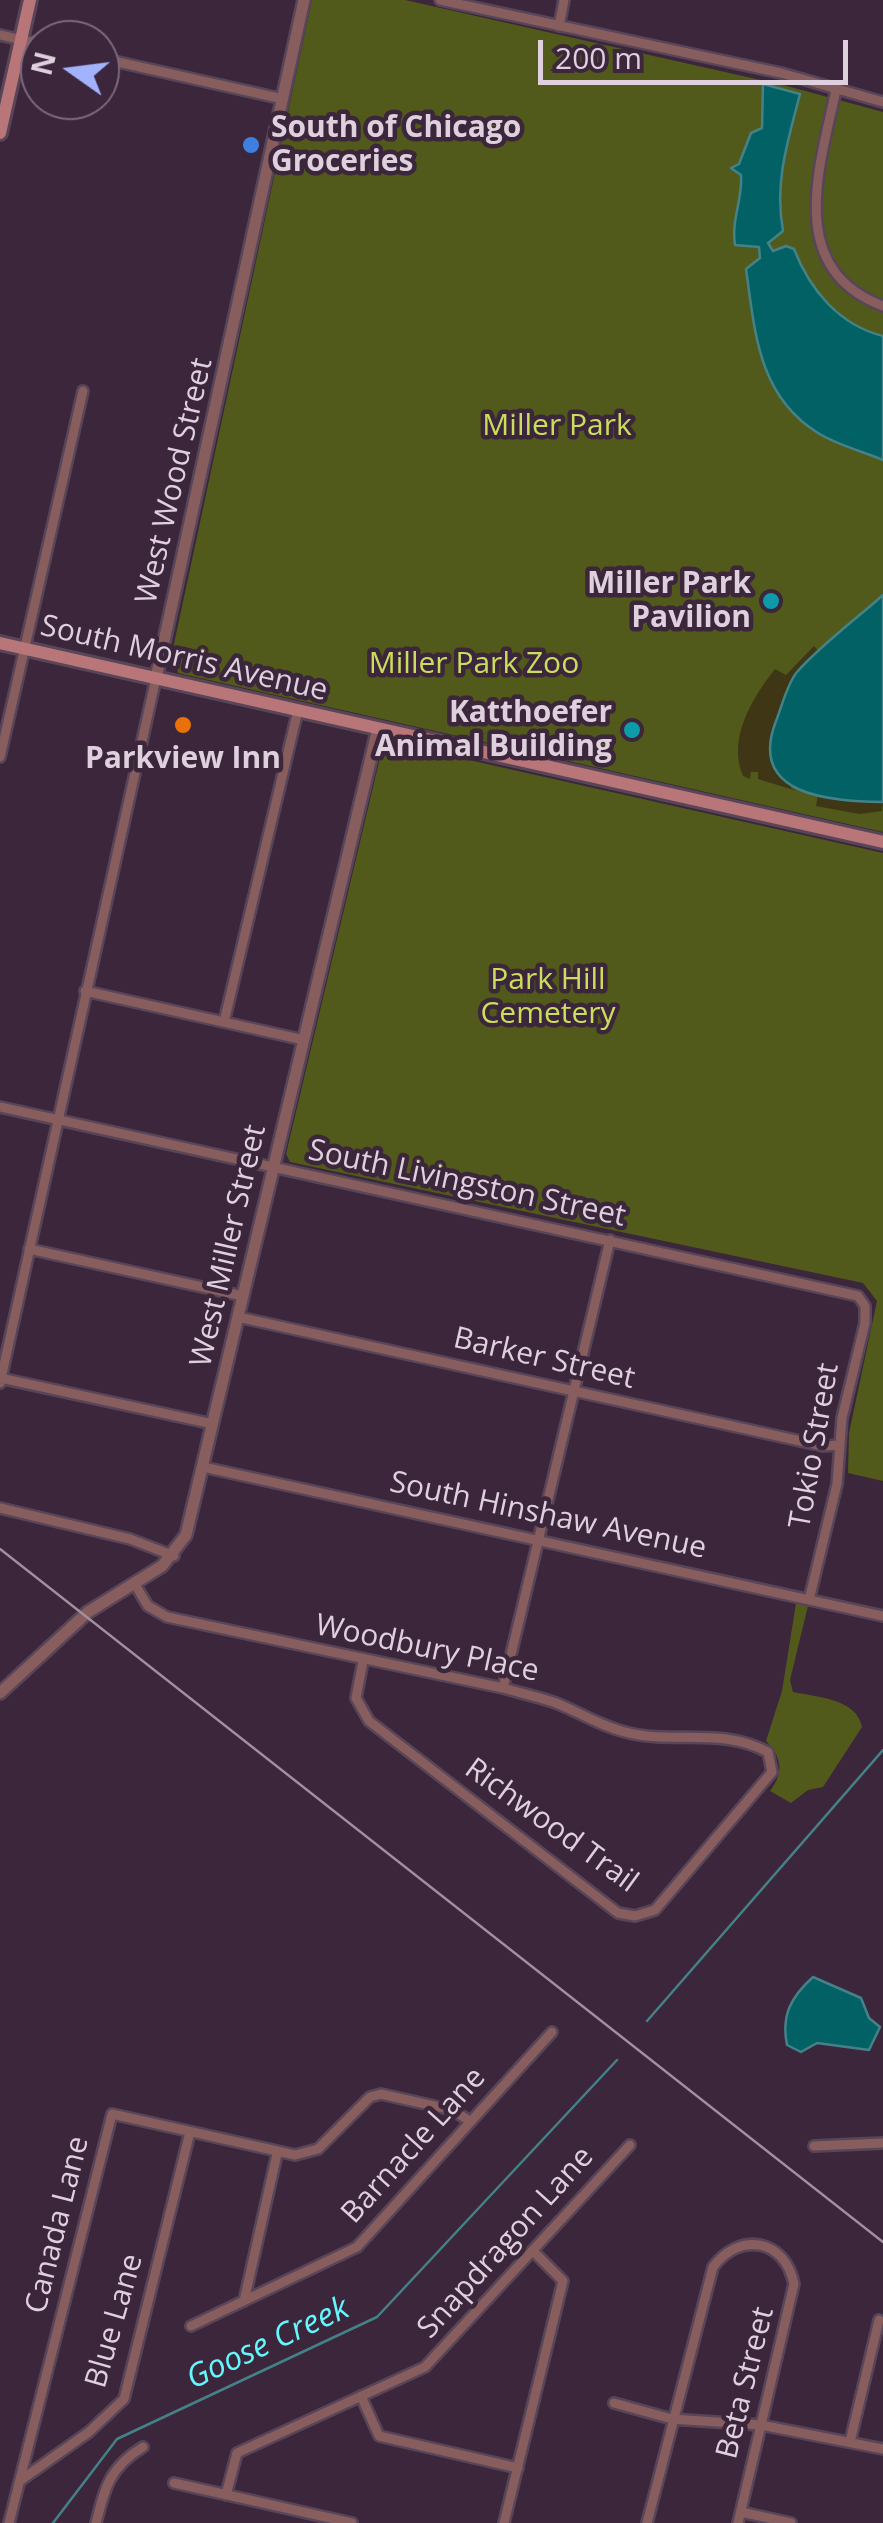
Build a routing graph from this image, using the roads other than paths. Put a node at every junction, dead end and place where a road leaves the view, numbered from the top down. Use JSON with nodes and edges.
{"nodes":[{"id":1,"x":304,"y":0,"type":"edge"},
{"id":2,"x":440,"y":0,"type":"edge"},
{"id":3,"x":564,"y":0,"type":"edge"},
{"id":4,"x":559,"y":26,"type":"junction"},
{"id":5,"x":20,"y":44,"type":"edge"},
{"id":6,"x":120,"y":62,"type":"edge"},
{"id":7,"x":836,"y":90,"type":"junction"},
{"id":8,"x":283,"y":99,"type":"junction"},
{"id":9,"x":883,"y":102,"type":"edge"},
{"id":10,"x":0,"y":133,"type":"edge"},
{"id":11,"x":883,"y":306,"type":"edge"},
{"id":12,"x":83,"y":392,"type":"dead end"},
{"id":13,"x":0,"y":643,"type":"edge"},
{"id":14,"x":25,"y":649,"type":"junction"},
{"id":15,"x":156,"y":678,"type":"junction"},
{"id":16,"x":298,"y":710,"type":"junction"},
{"id":17,"x":378,"y":728,"type":"junction"},
{"id":18,"x":0,"y":757,"type":"edge"},
{"id":19,"x":883,"y":842,"type":"edge"},
{"id":20,"x":85,"y":992,"type":"junction"},
{"id":21,"x":224,"y":1022,"type":"junction"},
{"id":22,"x":304,"y":1040,"type":"junction"},
{"id":23,"x":0,"y":1107,"type":"edge"},
{"id":24,"x":57,"y":1119,"type":"junction"},
{"id":25,"x":274,"y":1167,"type":"junction"},
{"id":26,"x":610,"y":1240,"type":"junction"},
{"id":27,"x":29,"y":1249,"type":"junction"},
{"id":28,"x":243,"y":1296,"type":"junction"},
{"id":29,"x":863,"y":1300,"type":"joint"},
{"id":30,"x":238,"y":1317,"type":"junction"},
{"id":31,"x":0,"y":1380,"type":"edge"},
{"id":32,"x":574,"y":1391,"type":"junction"},
{"id":33,"x":212,"y":1424,"type":"junction"},
{"id":34,"x":840,"y":1444,"type":"junction"},
{"id":35,"x":203,"y":1467,"type":"junction"},
{"id":36,"x":0,"y":1508,"type":"edge"},
{"id":37,"x":539,"y":1539,"type":"junction"},
{"id":38,"x":174,"y":1556,"type":"junction"},
{"id":39,"x":134,"y":1583,"type":"junction"},
{"id":40,"x":809,"y":1600,"type":"junction"},
{"id":41,"x":883,"y":1616,"type":"edge"},
{"id":42,"x":363,"y":1661,"type":"junction"},
{"id":43,"x":3,"y":1685,"type":"edge"},
{"id":44,"x":502,"y":1688,"type":"junction"},
{"id":45,"x":772,"y":1762,"type":"joint"},
{"id":46,"x":552,"y":2032,"type":"dead end"},
{"id":47,"x":470,"y":2121,"type":"junction"},
{"id":48,"x":190,"y":2132,"type":"junction"},
{"id":49,"x":883,"y":2143,"type":"edge"},
{"id":50,"x":630,"y":2144,"type":"dead end"},
{"id":51,"x":814,"y":2146,"type":"dead end"},
{"id":52,"x":278,"y":2154,"type":"junction"},
{"id":53,"x":534,"y":2251,"type":"junction"},
{"id":54,"x":244,"y":2301,"type":"junction"},
{"id":55,"x":879,"y":2320,"type":"dead end"},
{"id":56,"x":191,"y":2326,"type":"dead end"},
{"id":57,"x":361,"y":2396,"type":"junction"},
{"id":58,"x":614,"y":2403,"type":"dead end"},
{"id":59,"x":672,"y":2418,"type":"junction"},
{"id":60,"x":761,"y":2425,"type":"junction"},
{"id":61,"x":850,"y":2442,"type":"junction"},
{"id":62,"x":144,"y":2448,"type":"dead end"},
{"id":63,"x":883,"y":2449,"type":"edge"},
{"id":64,"x":518,"y":2468,"type":"junction"},
{"id":65,"x":21,"y":2480,"type":"junction"},
{"id":66,"x":174,"y":2484,"type":"dead end"},
{"id":67,"x":226,"y":2495,"type":"junction"},
{"id":68,"x":739,"y":2518,"type":"edge"},
{"id":69,"x":9,"y":2523,"type":"edge"},
{"id":70,"x":96,"y":2523,"type":"edge"},
{"id":71,"x":352,"y":2523,"type":"edge"},
{"id":72,"x":504,"y":2523,"type":"edge"},
{"id":73,"x":647,"y":2523,"type":"edge"},
{"id":74,"x":791,"y":2523,"type":"edge"}],
"edges":[{"from":1,"to":8,"type":"street","name":"West Wood Street"},
{"from":2,"to":4,"type":"street"},
{"from":3,"to":4,"type":"street"},
{"from":4,"to":7,"type":"street"},
{"from":5,"to":10,"type":"main road"},
{"from":6,"to":8,"type":"street"},
{"from":7,"to":9,"type":"street"},
{"from":7,"to":11,"type":"street"},
{"from":8,"to":15,"type":"street","name":"West Wood Street"},
{"from":12,"to":14,"type":"street"},
{"from":13,"to":14,"type":"main road","name":"South Morris Avenue"},
{"from":14,"to":15,"type":"main road","name":"South Morris Avenue"},
{"from":14,"to":18,"type":"street"},
{"from":15,"to":16,"type":"main road","name":"South Morris Avenue"},
{"from":15,"to":20,"type":"street","name":"West Wood Street"},
{"from":16,"to":17,"type":"main road","name":"South Morris Avenue"},
{"from":16,"to":21,"type":"street"},
{"from":17,"to":19,"type":"main road","name":"South Morris Avenue"},
{"from":17,"to":22,"type":"street","name":"West Miller Street"},
{"from":20,"to":21,"type":"street"},
{"from":20,"to":24,"type":"street","name":"West Wood Street"},
{"from":21,"to":22,"type":"street"},
{"from":22,"to":25,"type":"street","name":"West Miller Street"},
{"from":23,"to":24,"type":"street","name":"South Livingston Street"},
{"from":24,"to":25,"type":"street","name":"South Livingston Street"},
{"from":24,"to":27,"type":"street","name":"West Wood Street"},
{"from":25,"to":26,"type":"street","name":"South Livingston Street"},
{"from":25,"to":28,"type":"street","name":"West Miller Street"},
{"from":26,"to":29,"type":"street","name":"South Livingston Street"},
{"from":26,"to":32,"type":"street"},
{"from":27,"to":28,"type":"street"},
{"from":27,"to":31,"type":"street","name":"West Wood Street"},
{"from":28,"to":30,"type":"street","name":"West Miller Street"},
{"from":29,"to":34,"type":"street","name":"Tokio Street"},
{"from":30,"to":32,"type":"street","name":"Barker Street"},
{"from":30,"to":33,"type":"street","name":"West Miller Street"},
{"from":31,"to":33,"type":"street"},
{"from":32,"to":34,"type":"street","name":"Barker Street"},
{"from":32,"to":37,"type":"street"},
{"from":33,"to":35,"type":"street","name":"West Miller Street"},
{"from":34,"to":40,"type":"street","name":"Tokio Street"},
{"from":35,"to":37,"type":"street","name":"South Hinshaw Avenue"},
{"from":35,"to":38,"type":"street","name":"West Miller Street"},
{"from":36,"to":38,"type":"street"},
{"from":37,"to":40,"type":"street","name":"South Hinshaw Avenue"},
{"from":37,"to":44,"type":"street"},
{"from":38,"to":39,"type":"street"},
{"from":39,"to":42,"type":"street","name":"Woodbury Place"},
{"from":39,"to":43,"type":"street"},
{"from":40,"to":41,"type":"street","name":"South Hinshaw Avenue"},
{"from":42,"to":44,"type":"street","name":"Woodbury Place"},
{"from":42,"to":45,"type":"street","name":"Richwood Trail"},
{"from":44,"to":45,"type":"street","name":"Woodbury Place"},
{"from":46,"to":47,"type":"street","name":"Barnacle Lane"},
{"from":47,"to":52,"type":"street"},
{"from":47,"to":54,"type":"street","name":"Barnacle Lane"},
{"from":48,"to":52,"type":"street"},
{"from":48,"to":65,"type":"street","name":"Blue Lane"},
{"from":48,"to":65,"type":"street","name":"Canada Lane"},
{"from":49,"to":51,"type":"street"},
{"from":50,"to":53,"type":"street","name":"Snapdragon Lane"},
{"from":52,"to":54,"type":"street"},
{"from":53,"to":57,"type":"street","name":"Snapdragon Lane"},
{"from":53,"to":64,"type":"street"},
{"from":54,"to":56,"type":"street","name":"Barnacle Lane"},
{"from":55,"to":61,"type":"street"},
{"from":57,"to":64,"type":"street"},
{"from":57,"to":67,"type":"street","name":"Snapdragon Lane"},
{"from":58,"to":59,"type":"street"},
{"from":59,"to":60,"type":"street"},
{"from":59,"to":60,"type":"street","name":"Beta Street"},
{"from":59,"to":73,"type":"street"},
{"from":60,"to":61,"type":"street"},
{"from":60,"to":68,"type":"street","name":"Beta Street"},
{"from":61,"to":63,"type":"street"},
{"from":62,"to":70,"type":"street"},
{"from":64,"to":72,"type":"street"},
{"from":65,"to":69,"type":"street","name":"Canada Lane"},
{"from":66,"to":67,"type":"street"},
{"from":67,"to":71,"type":"street"},
{"from":68,"to":74,"type":"street"}]}
